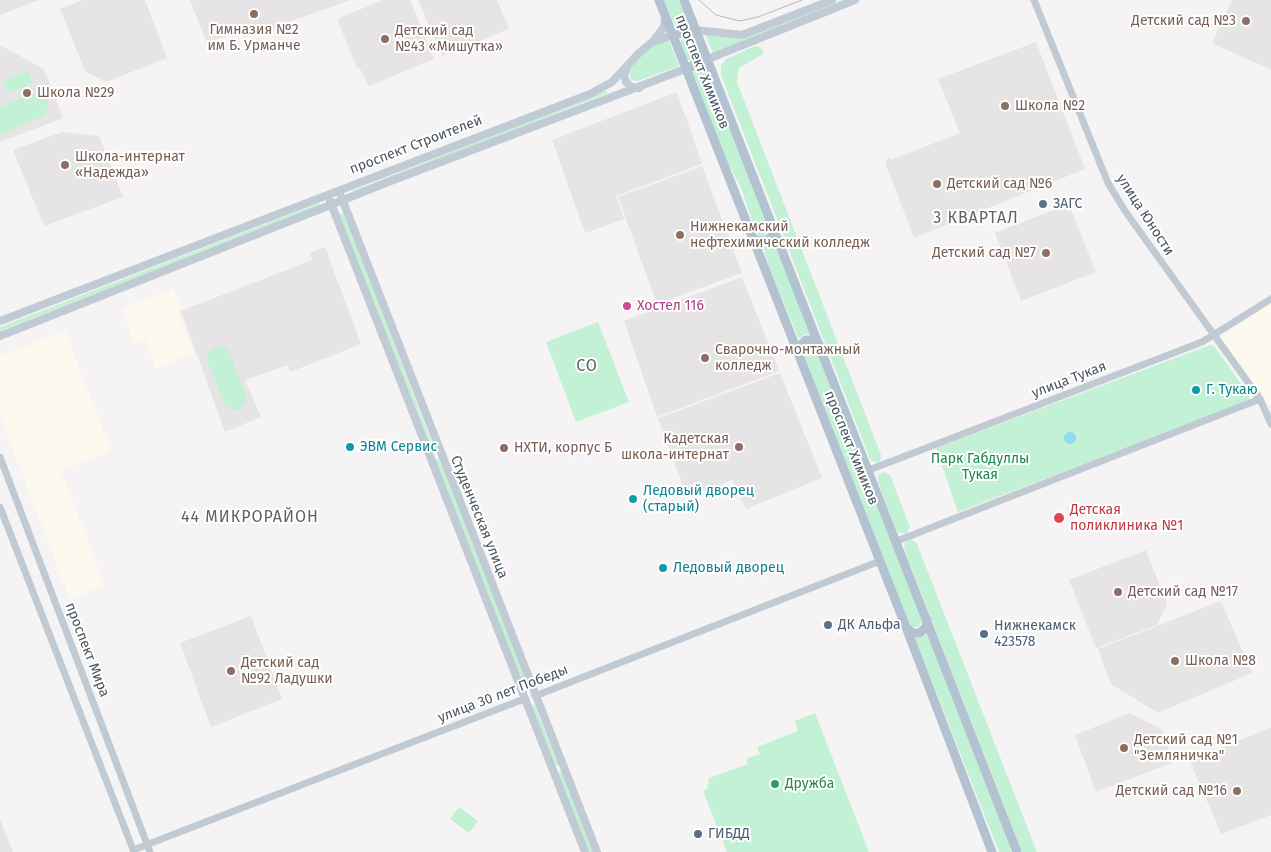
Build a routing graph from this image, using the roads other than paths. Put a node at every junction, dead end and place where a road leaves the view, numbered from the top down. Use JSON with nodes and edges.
{"nodes":[{"id":1,"x":659,"y":0,"type":"edge"},
{"id":2,"x":684,"y":0,"type":"edge"},
{"id":3,"x":832,"y":0,"type":"edge"},
{"id":4,"x":855,"y":0,"type":"edge"},
{"id":5,"x":1034,"y":0,"type":"edge"},
{"id":6,"x":665,"y":17,"type":"junction"},
{"id":7,"x":696,"y":30,"type":"junction"},
{"id":8,"x":672,"y":35,"type":"junction"},
{"id":9,"x":651,"y":43,"type":"junction"},
{"id":10,"x":708,"y":59,"type":"junction"},
{"id":11,"x":629,"y":63,"type":"junction"},
{"id":12,"x":685,"y":69,"type":"junction"},
{"id":13,"x":604,"y":87,"type":"junction"},
{"id":14,"x":640,"y":88,"type":"junction"},
{"id":15,"x":610,"y":99,"type":"junction"},
{"id":16,"x":338,"y":190,"type":"junction"},
{"id":17,"x":327,"y":194,"type":"junction"},
{"id":18,"x":342,"y":200,"type":"junction"},
{"id":19,"x":332,"y":205,"type":"junction"},
{"id":20,"x":774,"y":228,"type":"junction"},
{"id":21,"x":752,"y":236,"type":"junction"},
{"id":22,"x":1271,"y":299,"type":"edge"},
{"id":23,"x":0,"y":321,"type":"edge"},
{"id":24,"x":0,"y":336,"type":"edge"},
{"id":25,"x":1214,"y":336,"type":"junction"},
{"id":26,"x":820,"y":346,"type":"junction"},
{"id":27,"x":799,"y":355,"type":"junction"},
{"id":28,"x":1260,"y":400,"type":"junction"},
{"id":29,"x":1271,"y":424,"type":"edge"},
{"id":30,"x":436,"y":444,"type":"junction"},
{"id":31,"x":427,"y":448,"type":"junction"},
{"id":32,"x":440,"y":454,"type":"junction"},
{"id":33,"x":0,"y":457,"type":"edge"},
{"id":34,"x":432,"y":459,"type":"junction"},
{"id":35,"x":869,"y":470,"type":"junction"},
{"id":36,"x":0,"y":507,"type":"edge"},
{"id":37,"x":897,"y":541,"type":"junction"},
{"id":38,"x":880,"y":560,"type":"junction"},
{"id":39,"x":926,"y":619,"type":"junction"},
{"id":40,"x":906,"y":627,"type":"junction"},
{"id":41,"x":535,"y":696,"type":"junction"},
{"id":42,"x":524,"y":699,"type":"junction"},
{"id":43,"x":565,"y":770,"type":"junction"},
{"id":44,"x":555,"y":775,"type":"junction"},
{"id":45,"x":149,"y":848,"type":"edge"},
{"id":46,"x":134,"y":851,"type":"edge"},
{"id":47,"x":585,"y":852,"type":"edge"},
{"id":48,"x":597,"y":852,"type":"edge"},
{"id":49,"x":992,"y":852,"type":"edge"},
{"id":50,"x":1017,"y":852,"type":"edge"}],
"edges":[{"from":1,"to":6,"type":"main road","name":"проспект Химиков"},
{"from":2,"to":7,"type":"main road","name":"проспект Химиков"},
{"from":3,"to":7,"type":"main road","name":"проспект Строителей"},
{"from":4,"to":10,"type":"main road","name":"проспект Строителей"},
{"from":5,"to":25,"type":"street","name":"улица Юности"},
{"from":6,"to":8,"type":"main road","name":"проспект Химиков"},
{"from":6,"to":9,"type":"main road"},
{"from":7,"to":8,"type":"main road","name":"проспект Строителей"},
{"from":7,"to":10,"type":"main road","name":"проспект Химиков"},
{"from":8,"to":9,"type":"main road","name":"проспект Строителей"},
{"from":8,"to":12,"type":"main road","name":"проспект Химиков"},
{"from":9,"to":11,"type":"main road","name":"проспект Строителей"},
{"from":10,"to":12,"type":"main road","name":"проспект Строителей"},
{"from":10,"to":20,"type":"main road","name":"проспект Химиков"},
{"from":11,"to":13,"type":"main road","name":"проспект Строителей"},
{"from":11,"to":14,"type":"main road"},
{"from":12,"to":14,"type":"main road","name":"проспект Строителей"},
{"from":12,"to":21,"type":"main road","name":"проспект Химиков"},
{"from":13,"to":15,"type":"main road"},
{"from":13,"to":16,"type":"main road","name":"проспект Строителей"},
{"from":14,"to":15,"type":"main road","name":"проспект Строителей"},
{"from":15,"to":18,"type":"main road","name":"проспект Строителей"},
{"from":16,"to":17,"type":"main road","name":"проспект Строителей"},
{"from":16,"to":18,"type":"main road","name":"Студенческая улица"},
{"from":17,"to":19,"type":"main road","name":"Студенческая улица"},
{"from":17,"to":23,"type":"main road","name":"проспект Строителей"},
{"from":18,"to":19,"type":"main road","name":"проспект Строителей"},
{"from":18,"to":30,"type":"main road","name":"Студенческая улица"},
{"from":19,"to":24,"type":"main road","name":"проспект Строителей"},
{"from":19,"to":31,"type":"main road","name":"Студенческая улица"},
{"from":20,"to":21,"type":"main road"},
{"from":20,"to":26,"type":"main road","name":"проспект Химиков"},
{"from":21,"to":27,"type":"main road","name":"проспект Химиков"},
{"from":22,"to":25,"type":"street","name":"улица Тукая"},
{"from":25,"to":28,"type":"street","name":"улица Юности"},
{"from":25,"to":35,"type":"street","name":"улица Тукая"},
{"from":26,"to":27,"type":"main road"},
{"from":26,"to":35,"type":"main road","name":"проспект Химиков"},
{"from":27,"to":38,"type":"main road","name":"проспект Химиков"},
{"from":28,"to":29,"type":"street","name":"улица Юности"},
{"from":28,"to":37,"type":"street"},
{"from":30,"to":31,"type":"main road"},
{"from":30,"to":32,"type":"main road","name":"Студенческая улица"},
{"from":31,"to":34,"type":"main road","name":"Студенческая улица"},
{"from":32,"to":34,"type":"main road"},
{"from":32,"to":41,"type":"main road","name":"Студенческая улица"},
{"from":33,"to":45,"type":"street","name":"проспект Мира"},
{"from":34,"to":42,"type":"main road","name":"Студенческая улица"},
{"from":35,"to":37,"type":"main road","name":"проспект Химиков"},
{"from":36,"to":46,"type":"street"},
{"from":37,"to":39,"type":"main road","name":"проспект Химиков"},
{"from":38,"to":40,"type":"main road","name":"проспект Химиков"},
{"from":38,"to":41,"type":"street","name":"улица 30 лет Победы"},
{"from":39,"to":40,"type":"main road"},
{"from":39,"to":50,"type":"main road","name":"проспект Химиков"},
{"from":40,"to":49,"type":"main road","name":"проспект Химиков"},
{"from":41,"to":42,"type":"main road","name":"улица 30 лет Победы"},
{"from":41,"to":43,"type":"main road","name":"Студенческая улица"},
{"from":42,"to":44,"type":"main road","name":"Студенческая улица"},
{"from":42,"to":45,"type":"street","name":"улица 30 лет Победы"},
{"from":43,"to":44,"type":"main road"},
{"from":43,"to":48,"type":"main road","name":"Студенческая улица"},
{"from":44,"to":47,"type":"main road","name":"Студенческая улица"},
{"from":45,"to":46,"type":"street","name":"улица 30 лет Победы"}]}
